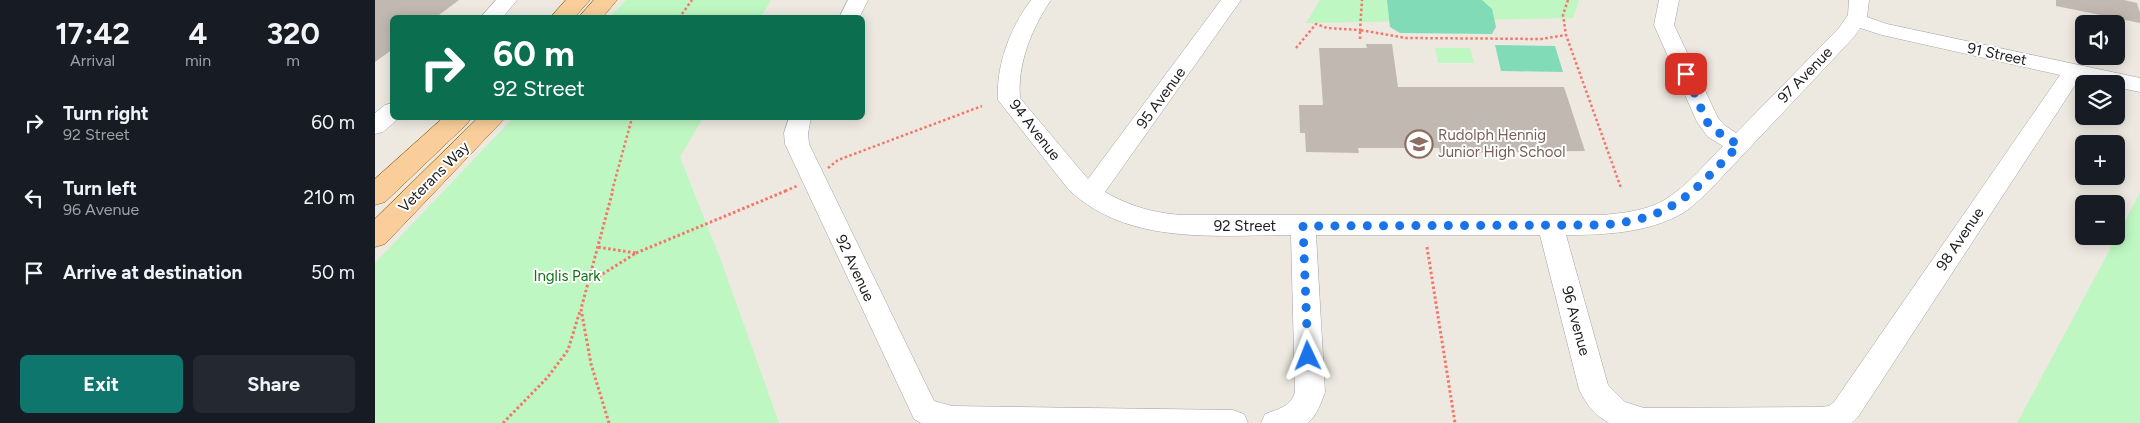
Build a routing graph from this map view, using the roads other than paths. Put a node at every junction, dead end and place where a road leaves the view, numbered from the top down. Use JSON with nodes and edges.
{"nodes":[{"id":1,"x":507,"y":0,"type":"edge"},
{"id":2,"x":579,"y":0,"type":"edge"},
{"id":3,"x":606,"y":0,"type":"edge"},
{"id":4,"x":858,"y":0,"type":"edge"},
{"id":5,"x":1041,"y":0,"type":"edge"},
{"id":6,"x":1231,"y":0,"type":"edge"},
{"id":7,"x":1669,"y":0,"type":"edge"},
{"id":8,"x":1857,"y":10,"type":"edge"},
{"id":9,"x":493,"y":15,"type":"edge"},
{"id":10,"x":564,"y":15,"type":"edge"},
{"id":11,"x":592,"y":15,"type":"edge"},
{"id":12,"x":850,"y":15,"type":"edge"},
{"id":13,"x":2073,"y":70,"type":"junction"},
{"id":14,"x":2140,"y":85,"type":"edge"},
{"id":15,"x":390,"y":113,"type":"edge"},
{"id":16,"x":456,"y":120,"type":"edge"},
{"id":17,"x":491,"y":120,"type":"edge"},
{"id":18,"x":800,"y":120,"type":"edge"},
{"id":19,"x":375,"y":126,"type":"edge"},
{"id":20,"x":1739,"y":145,"type":"junction"},
{"id":21,"x":375,"y":195,"type":"edge"},
{"id":22,"x":1090,"y":195,"type":"junction"},
{"id":23,"x":1303,"y":226,"type":"junction"},
{"id":24,"x":1551,"y":226,"type":"junction"},
{"id":25,"x":375,"y":236,"type":"edge"},
{"id":26,"x":1611,"y":410,"type":"joint"},
{"id":27,"x":1289,"y":418,"type":"edge"},
{"id":28,"x":1233,"y":423,"type":"edge"}],
"edges":[{"from":1,"to":9,"type":"street"},
{"from":2,"to":10,"type":"main road"},
{"from":3,"to":11,"type":"main road"},
{"from":4,"to":12,"type":"street"},
{"from":5,"to":22,"type":"street","name":"94 Avenue"},
{"from":6,"to":22,"type":"street","name":"95 Avenue"},
{"from":7,"to":20,"type":"street"},
{"from":8,"to":13,"type":"street","name":"91 Street"},
{"from":8,"to":20,"type":"street","name":"97 Avenue"},
{"from":13,"to":14,"type":"street","name":"91 Street"},
{"from":13,"to":26,"type":"street","name":"98 Avenue"},
{"from":15,"to":19,"type":"street"},
{"from":16,"to":21,"type":"main road","name":"Veterans Way"},
{"from":17,"to":25,"type":"main road","name":"Veterans Way"},
{"from":18,"to":28,"type":"street","name":"92 Avenue"},
{"from":20,"to":24,"type":"street","name":"92 Street"},
{"from":22,"to":23,"type":"street","name":"92 Street"},
{"from":23,"to":24,"type":"street","name":"92 Street"},
{"from":23,"to":27,"type":"street"},
{"from":24,"to":26,"type":"street","name":"96 Avenue"}]}
